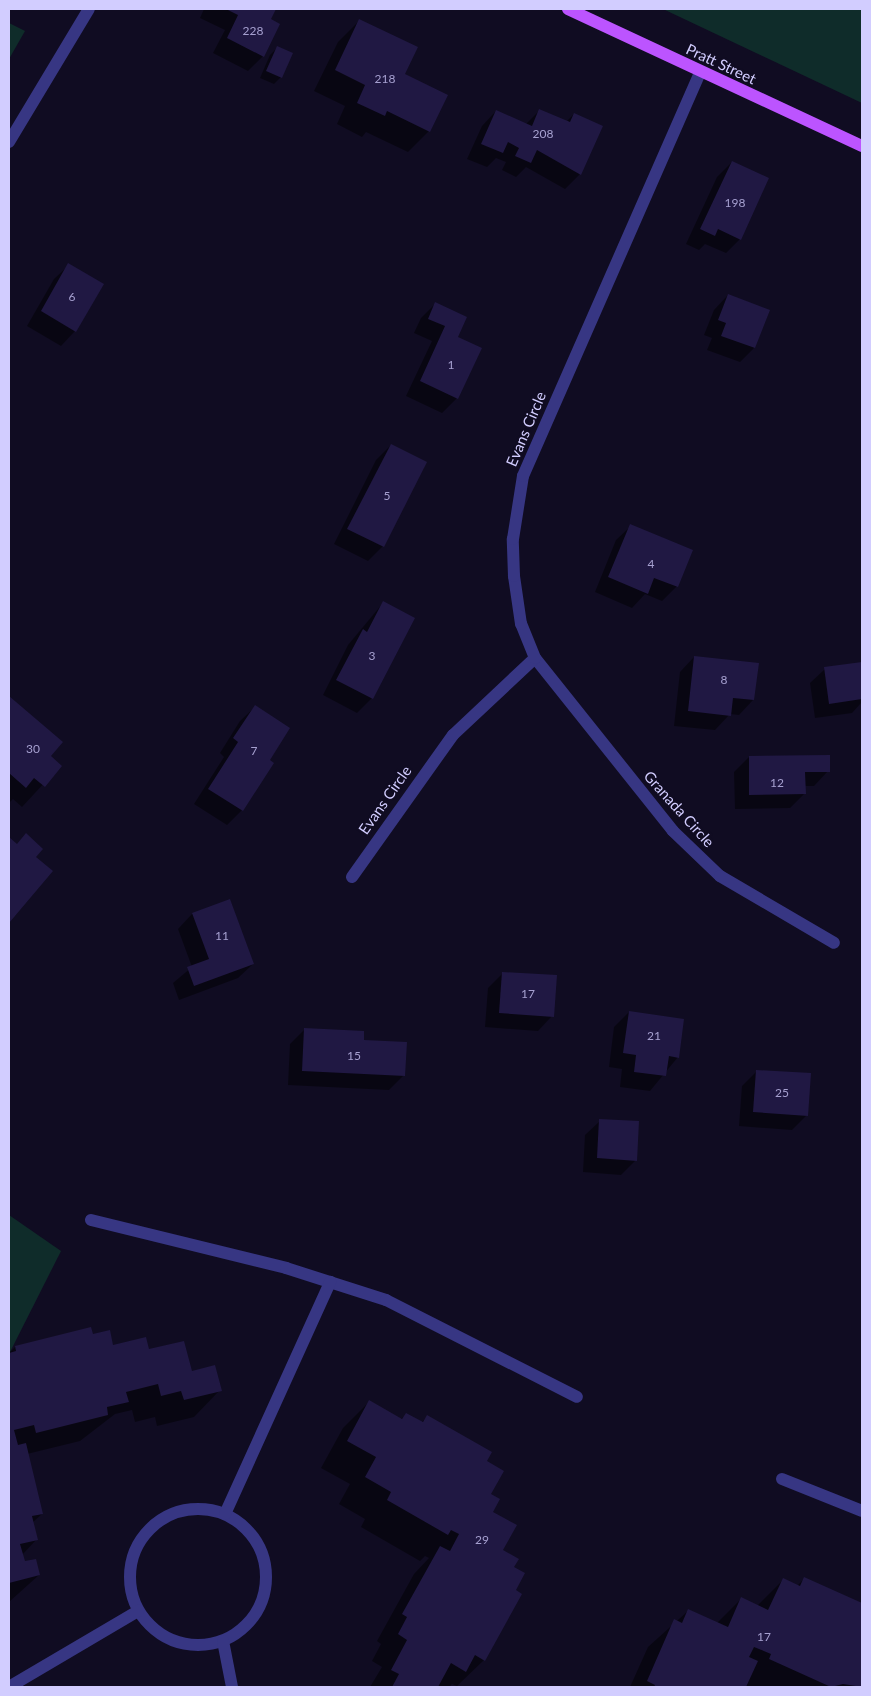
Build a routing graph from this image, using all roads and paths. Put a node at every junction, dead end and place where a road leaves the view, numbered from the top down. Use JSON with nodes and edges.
{"nodes":[{"id":1,"x":89,"y":9,"type":"edge"},
{"id":2,"x":568,"y":9,"type":"edge"},
{"id":3,"x":700,"y":72,"type":"junction"},
{"id":4,"x":9,"y":142,"type":"edge"},
{"id":5,"x":862,"y":146,"type":"edge"},
{"id":6,"x":535,"y":658,"type":"junction"},
{"id":7,"x":352,"y":877,"type":"dead end"},
{"id":8,"x":834,"y":943,"type":"dead end"},
{"id":9,"x":91,"y":1220,"type":"dead end"},
{"id":10,"x":330,"y":1282,"type":"junction"},
{"id":11,"x":578,"y":1397,"type":"dead end"},
{"id":12,"x":782,"y":1479,"type":"dead end"},
{"id":13,"x":862,"y":1511,"type":"edge"},
{"id":14,"x":225,"y":1514,"type":"junction"},
{"id":15,"x":138,"y":1611,"type":"junction"},
{"id":16,"x":223,"y":1641,"type":"junction"},
{"id":17,"x":9,"y":1687,"type":"edge"},
{"id":18,"x":232,"y":1687,"type":"edge"}],
"edges":[{"from":1,"to":4,"type":"street"},
{"from":2,"to":3,"type":"main road","name":"Pratt Street"},
{"from":3,"to":5,"type":"main road","name":"Pratt Street"},
{"from":3,"to":6,"type":"street","name":"Evans Circle"},
{"from":6,"to":7,"type":"street","name":"Evans Circle"},
{"from":6,"to":8,"type":"street","name":"Granada Circle"},
{"from":9,"to":10,"type":"street"},
{"from":10,"to":11,"type":"street"},
{"from":10,"to":14,"type":"street"},
{"from":12,"to":13,"type":"street"},
{"from":14,"to":15,"type":"street"},
{"from":14,"to":16,"type":"street"},
{"from":15,"to":16,"type":"street"},
{"from":15,"to":17,"type":"street"},
{"from":16,"to":18,"type":"street"}]}
